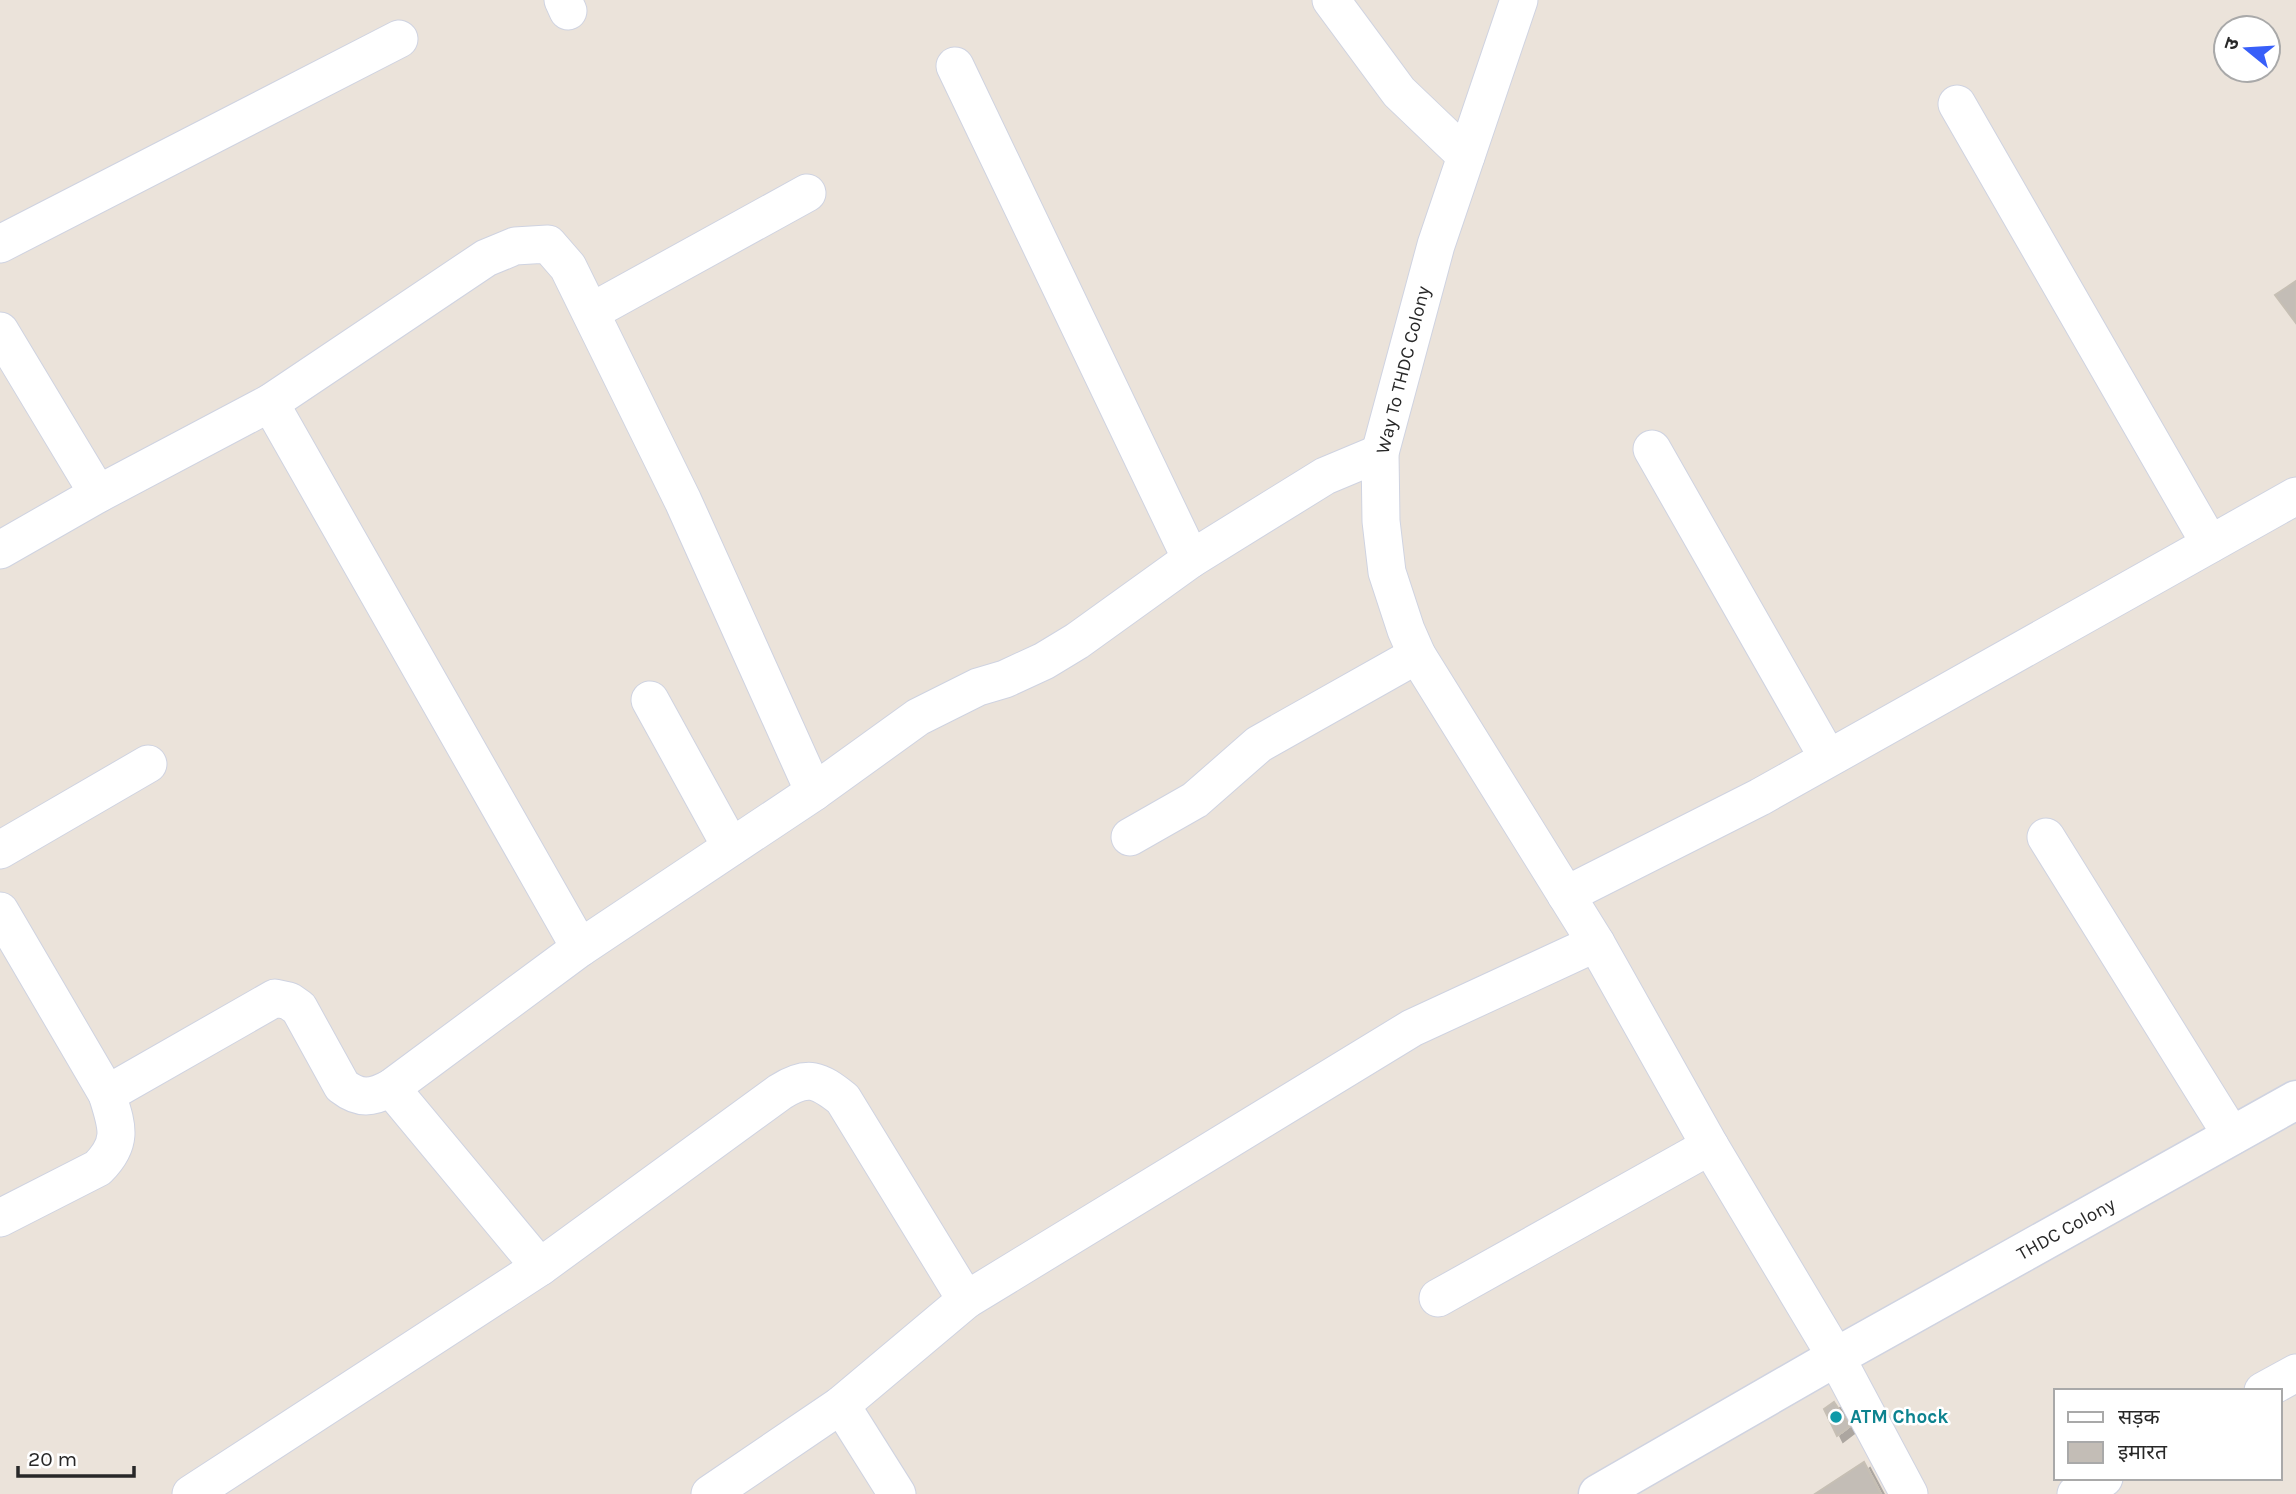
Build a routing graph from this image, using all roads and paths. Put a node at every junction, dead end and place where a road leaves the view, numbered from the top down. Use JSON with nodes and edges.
{"nodes":[{"id":1,"x":1331,"y":0,"type":"edge"},
{"id":2,"x":1519,"y":0,"type":"edge"},
{"id":3,"x":399,"y":39,"type":"dead end"},
{"id":4,"x":955,"y":66,"type":"dead end"},
{"id":5,"x":1957,"y":104,"type":"dead end"},
{"id":6,"x":1466,"y":156,"type":"junction"},
{"id":7,"x":807,"y":193,"type":"dead end"},
{"id":8,"x":0,"y":244,"type":"edge"},
{"id":9,"x":591,"y":312,"type":"junction"},
{"id":10,"x":0,"y":331,"type":"edge"},
{"id":11,"x":270,"y":403,"type":"junction"},
{"id":12,"x":1652,"y":449,"type":"dead end"},
{"id":13,"x":1380,"y":453,"type":"junction"},
{"id":14,"x":98,"y":494,"type":"junction"},
{"id":15,"x":2296,"y":496,"type":"edge"},
{"id":16,"x":2210,"y":544,"type":"junction"},
{"id":17,"x":0,"y":550,"type":"edge"},
{"id":18,"x":1191,"y":559,"type":"junction"},
{"id":19,"x":1418,"y":655,"type":"junction"},
{"id":20,"x":650,"y":700,"type":"dead end"},
{"id":21,"x":1828,"y":758,"type":"junction"},
{"id":22,"x":148,"y":764,"type":"dead end"},
{"id":23,"x":814,"y":792,"type":"junction"},
{"id":24,"x":1130,"y":837,"type":"dead end"},
{"id":25,"x":2046,"y":838,"type":"dead end"},
{"id":26,"x":731,"y":847,"type":"junction"},
{"id":27,"x":0,"y":849,"type":"edge"},
{"id":28,"x":0,"y":911,"type":"edge"},
{"id":29,"x":1580,"y":917,"type":"junction"},
{"id":30,"x":580,"y":948,"type":"junction"},
{"id":31,"x":391,"y":1088,"type":"junction"},
{"id":32,"x":107,"y":1094,"type":"junction"},
{"id":33,"x":2296,"y":1100,"type":"edge"},
{"id":34,"x":2232,"y":1136,"type":"junction"},
{"id":35,"x":1710,"y":1146,"type":"junction"},
{"id":36,"x":0,"y":1218,"type":"edge"},
{"id":37,"x":540,"y":1267,"type":"junction"},
{"id":38,"x":1438,"y":1298,"type":"dead end"},
{"id":39,"x":966,"y":1300,"type":"junction"},
{"id":40,"x":1836,"y":1357,"type":"junction"},
{"id":41,"x":2296,"y":1373,"type":"edge"},
{"id":42,"x":2267,"y":1389,"type":"edge"},
{"id":43,"x":841,"y":1405,"type":"junction"},
{"id":44,"x":2101,"y":1480,"type":"edge"},
{"id":45,"x":191,"y":1494,"type":"edge"},
{"id":46,"x":710,"y":1494,"type":"edge"},
{"id":47,"x":897,"y":1494,"type":"edge"},
{"id":48,"x":1598,"y":1494,"type":"edge"},
{"id":49,"x":1909,"y":1494,"type":"edge"},
{"id":50,"x":2076,"y":1494,"type":"edge"}],
"edges":[{"from":1,"to":6,"type":"street"},
{"from":2,"to":6,"type":"street","name":"Way To THDC Colony"},
{"from":3,"to":8,"type":"street"},
{"from":4,"to":18,"type":"street"},
{"from":5,"to":16,"type":"street"},
{"from":6,"to":13,"type":"street","name":"Way To THDC Colony"},
{"from":7,"to":9,"type":"street"},
{"from":9,"to":11,"type":"street"},
{"from":9,"to":23,"type":"street"},
{"from":10,"to":14,"type":"street"},
{"from":11,"to":14,"type":"street"},
{"from":11,"to":30,"type":"street"},
{"from":12,"to":21,"type":"street"},
{"from":13,"to":18,"type":"street"},
{"from":13,"to":19,"type":"street","name":"Way To THDC Colony"},
{"from":14,"to":17,"type":"street"},
{"from":15,"to":16,"type":"street"},
{"from":16,"to":21,"type":"street"},
{"from":18,"to":23,"type":"street"},
{"from":19,"to":24,"type":"street"},
{"from":19,"to":29,"type":"street","name":"Way To THDC Colony"},
{"from":20,"to":26,"type":"street"},
{"from":21,"to":29,"type":"street"},
{"from":22,"to":27,"type":"street"},
{"from":23,"to":26,"type":"street"},
{"from":25,"to":34,"type":"street"},
{"from":26,"to":30,"type":"street"},
{"from":28,"to":32,"type":"street"},
{"from":29,"to":35,"type":"street"},
{"from":29,"to":39,"type":"street"},
{"from":30,"to":31,"type":"street"},
{"from":31,"to":32,"type":"street"},
{"from":31,"to":37,"type":"street"},
{"from":32,"to":36,"type":"street"},
{"from":33,"to":34,"type":"street","name":"THDC Colony"},
{"from":34,"to":40,"type":"street","name":"THDC Colony"},
{"from":35,"to":38,"type":"street"},
{"from":35,"to":40,"type":"street"},
{"from":37,"to":39,"type":"street"},
{"from":37,"to":45,"type":"street"},
{"from":39,"to":43,"type":"street"},
{"from":40,"to":48,"type":"street","name":"THDC Colony"},
{"from":40,"to":49,"type":"street"},
{"from":41,"to":42,"type":"street"},
{"from":43,"to":46,"type":"street"},
{"from":43,"to":47,"type":"street"},
{"from":44,"to":50,"type":"street"}]}
